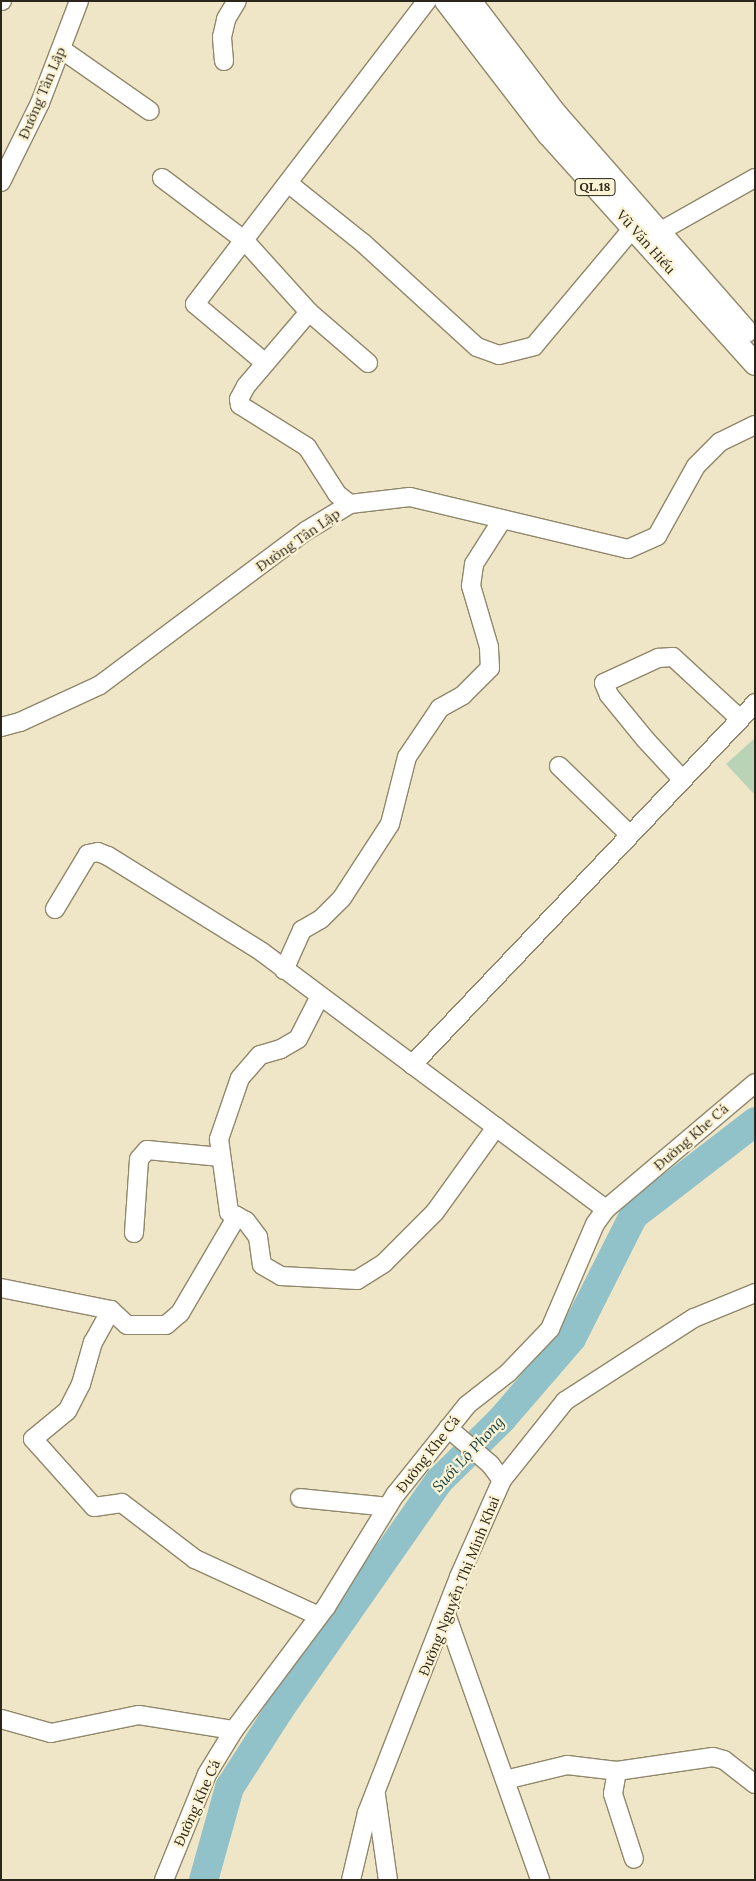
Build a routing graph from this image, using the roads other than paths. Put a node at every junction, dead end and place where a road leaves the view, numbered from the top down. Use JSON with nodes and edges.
{"nodes":[{"id":1,"x":79,"y":1,"type":"edge"},
{"id":2,"x":237,"y":1,"type":"edge"},
{"id":3,"x":427,"y":1,"type":"edge"},
{"id":4,"x":446,"y":1,"type":"edge"},
{"id":5,"x":470,"y":1,"type":"edge"},
{"id":6,"x":61,"y":48,"type":"junction"},
{"id":7,"x":224,"y":61,"type":"dead end"},
{"id":8,"x":150,"y":111,"type":"dead end"},
{"id":9,"x":162,"y":178,"type":"dead end"},
{"id":10,"x":755,"y":178,"type":"edge"},
{"id":11,"x":1,"y":182,"type":"edge"},
{"id":12,"x":288,"y":183,"type":"junction"},
{"id":13,"x":633,"y":228,"type":"junction"},
{"id":14,"x":659,"y":232,"type":"junction"},
{"id":15,"x":244,"y":240,"type":"junction"},
{"id":16,"x":309,"y":312,"type":"junction"},
{"id":17,"x":755,"y":341,"type":"edge"},
{"id":18,"x":264,"y":362,"type":"junction"},
{"id":19,"x":368,"y":363,"type":"dead end"},
{"id":20,"x":755,"y":364,"type":"edge"},
{"id":21,"x":755,"y":425,"type":"edge"},
{"id":22,"x":350,"y":504,"type":"junction"},
{"id":23,"x":502,"y":520,"type":"junction"},
{"id":24,"x":755,"y":703,"type":"edge"},
{"id":25,"x":739,"y":718,"type":"junction"},
{"id":26,"x":1,"y":727,"type":"edge"},
{"id":27,"x":559,"y":766,"type":"dead end"},
{"id":28,"x":681,"y":778,"type":"junction"},
{"id":29,"x":629,"y":834,"type":"junction"},
{"id":30,"x":55,"y":909,"type":"dead end"},
{"id":31,"x":284,"y":970,"type":"junction"},
{"id":32,"x":320,"y":996,"type":"junction"},
{"id":33,"x":412,"y":1065,"type":"junction"},
{"id":34,"x":755,"y":1083,"type":"edge"},
{"id":35,"x":496,"y":1127,"type":"junction"},
{"id":36,"x":221,"y":1157,"type":"junction"},
{"id":37,"x":606,"y":1209,"type":"junction"},
{"id":38,"x":237,"y":1216,"type":"junction"},
{"id":39,"x":134,"y":1233,"type":"dead end"},
{"id":40,"x":1,"y":1288,"type":"edge"},
{"id":41,"x":755,"y":1293,"type":"edge"},
{"id":42,"x":111,"y":1310,"type":"junction"},
{"id":43,"x":448,"y":1428,"type":"junction"},
{"id":44,"x":502,"y":1480,"type":"junction"},
{"id":45,"x":300,"y":1498,"type":"dead end"},
{"id":46,"x":388,"y":1507,"type":"junction"},
{"id":47,"x":446,"y":1614,"type":"junction"},
{"id":48,"x":319,"y":1616,"type":"junction"},
{"id":49,"x":1,"y":1719,"type":"edge"},
{"id":50,"x":234,"y":1730,"type":"junction"},
{"id":51,"x":617,"y":1771,"type":"junction"},
{"id":52,"x":505,"y":1780,"type":"junction"},
{"id":53,"x":755,"y":1784,"type":"edge"},
{"id":54,"x":376,"y":1795,"type":"junction"},
{"id":55,"x":634,"y":1859,"type":"dead end"},
{"id":56,"x":164,"y":1880,"type":"edge"},
{"id":57,"x":350,"y":1880,"type":"edge"},
{"id":58,"x":388,"y":1880,"type":"edge"},
{"id":59,"x":540,"y":1880,"type":"edge"}],
"edges":[{"from":1,"to":6,"type":"street","name":"Đường Tân Lập"},
{"from":2,"to":7,"type":"street"},
{"from":3,"to":12,"type":"street"},
{"from":4,"to":13,"type":"main road","name":"Vũ Văn Hiếu","number":"QL.18"},
{"from":5,"to":14,"type":"main road","name":"Vũ Văn Hiếu","number":"QL.18"},
{"from":6,"to":8,"type":"street"},
{"from":6,"to":11,"type":"street","name":"Đường Tân Lập"},
{"from":9,"to":15,"type":"street"},
{"from":10,"to":14,"type":"street"},
{"from":12,"to":13,"type":"street"},
{"from":12,"to":15,"type":"street"},
{"from":13,"to":20,"type":"main road","name":"Vũ Văn Hiếu","number":"QL.18"},
{"from":14,"to":17,"type":"main road","name":"Vũ Văn Hiếu","number":"QL.18"},
{"from":15,"to":16,"type":"street"},
{"from":15,"to":18,"type":"street"},
{"from":16,"to":18,"type":"street"},
{"from":16,"to":19,"type":"street"},
{"from":18,"to":22,"type":"street"},
{"from":21,"to":23,"type":"street","name":"Đường Tân Lập"},
{"from":22,"to":23,"type":"street","name":"Đường Tân Lập"},
{"from":22,"to":26,"type":"street","name":"Đường Tân Lập"},
{"from":23,"to":31,"type":"street"},
{"from":24,"to":25,"type":"street"},
{"from":25,"to":28,"type":"street"},
{"from":25,"to":28,"type":"street"},
{"from":27,"to":29,"type":"street"},
{"from":28,"to":29,"type":"street"},
{"from":29,"to":33,"type":"street"},
{"from":30,"to":31,"type":"street"},
{"from":31,"to":32,"type":"street"},
{"from":32,"to":33,"type":"street"},
{"from":32,"to":36,"type":"street"},
{"from":33,"to":35,"type":"street"},
{"from":34,"to":37,"type":"street","name":"Đường Khe Cá"},
{"from":35,"to":37,"type":"street"},
{"from":35,"to":38,"type":"street"},
{"from":36,"to":38,"type":"street"},
{"from":36,"to":39,"type":"street"},
{"from":37,"to":43,"type":"street","name":"Đường Khe Cá"},
{"from":38,"to":42,"type":"street"},
{"from":40,"to":42,"type":"street"},
{"from":41,"to":44,"type":"street","name":"Đường Nguyễn Thị Minh Khai"},
{"from":42,"to":48,"type":"street"},
{"from":43,"to":44,"type":"street"},
{"from":43,"to":46,"type":"street","name":"Đường Khe Cá"},
{"from":44,"to":47,"type":"street","name":"Đường Nguyễn Thị Minh Khai"},
{"from":45,"to":46,"type":"street"},
{"from":46,"to":48,"type":"street","name":"Đường Khe Cá"},
{"from":47,"to":52,"type":"street"},
{"from":47,"to":54,"type":"street","name":"Đường Nguyễn Thị Minh Khai"},
{"from":48,"to":50,"type":"street","name":"Đường Khe Cá"},
{"from":49,"to":50,"type":"street"},
{"from":50,"to":56,"type":"street","name":"Đường Khe Cá"},
{"from":51,"to":52,"type":"street"},
{"from":51,"to":53,"type":"street"},
{"from":51,"to":55,"type":"street"},
{"from":52,"to":59,"type":"street"},
{"from":54,"to":57,"type":"street","name":"Đường Nguyễn Thị Minh Khai"},
{"from":54,"to":58,"type":"street"}]}
